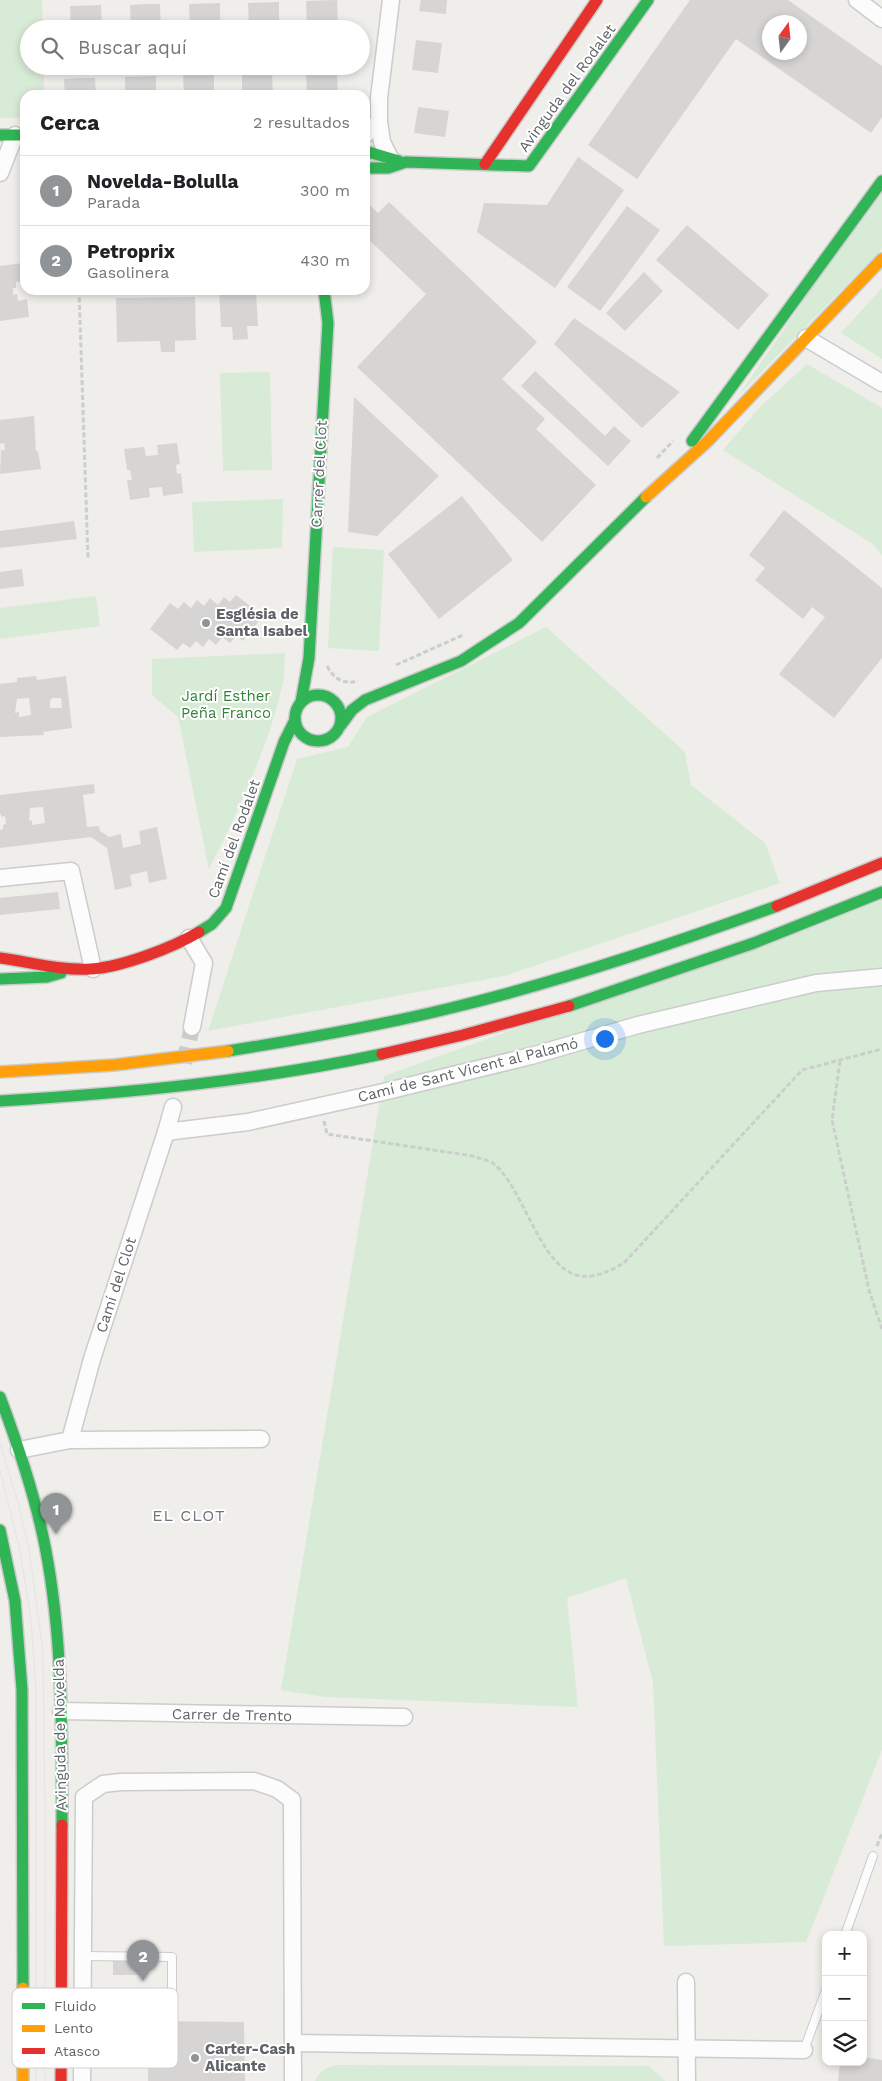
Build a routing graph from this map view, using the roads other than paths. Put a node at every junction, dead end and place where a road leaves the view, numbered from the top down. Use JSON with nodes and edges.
{"nodes":[{"id":1,"x":391,"y":0,"type":"edge"},
{"id":2,"x":597,"y":0,"type":"edge"},
{"id":3,"x":648,"y":0,"type":"edge"},
{"id":4,"x":857,"y":0,"type":"edge"},
{"id":5,"x":882,"y":19,"type":"edge"},
{"id":6,"x":372,"y":120,"type":"edge"},
{"id":7,"x":13,"y":135,"type":"edge"},
{"id":8,"x":370,"y":152,"type":"edge"},
{"id":9,"x":396,"y":160,"type":"junction"},
{"id":10,"x":485,"y":164,"type":"junction"},
{"id":11,"x":370,"y":168,"type":"edge"},
{"id":12,"x":0,"y":173,"type":"edge"},
{"id":13,"x":882,"y":181,"type":"edge"},
{"id":14,"x":882,"y":259,"type":"edge"},
{"id":15,"x":325,"y":295,"type":"edge"},
{"id":16,"x":806,"y":338,"type":"junction"},
{"id":17,"x":882,"y":383,"type":"edge"},
{"id":18,"x":663,"y":480,"type":"junction"},
{"id":19,"x":309,"y":658,"type":"junction"},
{"id":20,"x":330,"y":698,"type":"junction"},
{"id":21,"x":365,"y":700,"type":"junction"},
{"id":22,"x":301,"y":702,"type":"junction"},
{"id":23,"x":295,"y":720,"type":"junction"},
{"id":24,"x":341,"y":725,"type":"junction"},
{"id":25,"x":314,"y":741,"type":"junction"},
{"id":26,"x":276,"y":764,"type":"junction"},
{"id":27,"x":882,"y":863,"type":"edge"},
{"id":28,"x":0,"y":878,"type":"edge"},
{"id":29,"x":882,"y":892,"type":"edge"},
{"id":30,"x":190,"y":938,"type":"junction"},
{"id":31,"x":0,"y":958,"type":"edge"},
{"id":32,"x":93,"y":969,"type":"junction"},
{"id":33,"x":74,"y":970,"type":"junction"},
{"id":34,"x":882,"y":977,"type":"edge"},
{"id":35,"x":0,"y":979,"type":"edge"},
{"id":36,"x":192,"y":1027,"type":"tunnel mouth"},
{"id":37,"x":0,"y":1072,"type":"edge"},
{"id":38,"x":0,"y":1101,"type":"edge"},
{"id":39,"x":174,"y":1107,"type":"dead end"},
{"id":40,"x":166,"y":1132,"type":"junction"},
{"id":41,"x":0,"y":1397,"type":"edge"},
{"id":42,"x":261,"y":1439,"type":"dead end"},
{"id":43,"x":70,"y":1440,"type":"junction"},
{"id":44,"x":19,"y":1450,"type":"junction"},
{"id":45,"x":0,"y":1530,"type":"edge"},
{"id":46,"x":61,"y":1711,"type":"junction"},
{"id":47,"x":404,"y":1717,"type":"dead end"},
{"id":48,"x":873,"y":1856,"type":"dead end"},
{"id":49,"x":846,"y":1931,"type":"edge"},
{"id":50,"x":83,"y":1956,"type":"junction"},
{"id":51,"x":686,"y":1982,"type":"dead end"},
{"id":52,"x":23,"y":1988,"type":"edge"},
{"id":53,"x":61,"y":1988,"type":"edge"},
{"id":54,"x":83,"y":1988,"type":"edge"},
{"id":55,"x":172,"y":1988,"type":"edge"},
{"id":56,"x":822,"y":2001,"type":"edge"},
{"id":57,"x":293,"y":2043,"type":"junction"},
{"id":58,"x":687,"y":2048,"type":"junction"},
{"id":59,"x":804,"y":2050,"type":"joint"},
{"id":60,"x":23,"y":2068,"type":"edge"},
{"id":61,"x":61,"y":2068,"type":"edge"},
{"id":62,"x":82,"y":2068,"type":"edge"},
{"id":63,"x":23,"y":2081,"type":"edge"},
{"id":64,"x":61,"y":2081,"type":"edge"},
{"id":65,"x":82,"y":2081,"type":"edge"},
{"id":66,"x":293,"y":2081,"type":"edge"},
{"id":67,"x":688,"y":2081,"type":"edge"}],
"edges":[{"from":1,"to":6,"type":"street"},
{"from":2,"to":10,"type":"main road","name":"Avinguda del Rodalet"},
{"from":3,"to":10,"type":"main road","name":"Avinguda del Rodalet"},
{"from":4,"to":5,"type":"street"},
{"from":6,"to":9,"type":"street"},
{"from":7,"to":12,"type":"street"},
{"from":8,"to":9,"type":"main road"},
{"from":9,"to":10,"type":"main road"},
{"from":9,"to":11,"type":"main road"},
{"from":13,"to":18,"type":"main road"},
{"from":14,"to":16,"type":"main road"},
{"from":15,"to":19,"type":"main road","name":"Carrer del Clot"},
{"from":16,"to":17,"type":"street"},
{"from":16,"to":18,"type":"main road"},
{"from":18,"to":21,"type":"main road"},
{"from":19,"to":20,"type":"main road","name":"Carrer del Clot"},
{"from":19,"to":22,"type":"main road","name":"Carrer del Clot"},
{"from":20,"to":21,"type":"main road"},
{"from":20,"to":22,"type":"main road"},
{"from":20,"to":24,"type":"main road"},
{"from":21,"to":24,"type":"main road"},
{"from":22,"to":23,"type":"main road"},
{"from":23,"to":25,"type":"main road"},
{"from":23,"to":26,"type":"main road","name":"Camí del Rodalet"},
{"from":24,"to":25,"type":"main road"},
{"from":25,"to":26,"type":"main road","name":"Camí del Rodalet"},
{"from":26,"to":30,"type":"main road","name":"Camí del Rodalet"},
{"from":27,"to":37,"type":"main road"},
{"from":28,"to":32,"type":"street"},
{"from":29,"to":38,"type":"main road"},
{"from":30,"to":32,"type":"main road","name":"Camí del Rodalet"},
{"from":30,"to":36,"type":"street"},
{"from":31,"to":33,"type":"main road","name":"Camí del Rodalet"},
{"from":32,"to":33,"type":"main road","name":"Camí del Rodalet"},
{"from":33,"to":35,"type":"main road","name":"Camí del Rodalet"},
{"from":34,"to":40,"type":"street","name":"Camí de Sant Vicent al Palamó"},
{"from":39,"to":40,"type":"street"},
{"from":40,"to":43,"type":"street","name":"Camí del Clot"},
{"from":41,"to":44,"type":"main road","name":"Avinguda de Novelda"},
{"from":42,"to":43,"type":"street"},
{"from":43,"to":44,"type":"street"},
{"from":44,"to":46,"type":"main road","name":"Avinguda de Novelda"},
{"from":45,"to":52,"type":"main road"},
{"from":46,"to":47,"type":"street","name":"Carrer de Trento"},
{"from":46,"to":53,"type":"main road","name":"Avinguda de Novelda"},
{"from":48,"to":49,"type":"lane"},
{"from":50,"to":54,"type":"street","name":"Avinguda de Novelda"},
{"from":50,"to":55,"type":"lane"},
{"from":50,"to":57,"type":"street","name":"Avinguda de Novelda"},
{"from":51,"to":58,"type":"street"},
{"from":56,"to":59,"type":"lane"},
{"from":57,"to":58,"type":"street"},
{"from":57,"to":66,"type":"street"},
{"from":58,"to":59,"type":"street"},
{"from":58,"to":67,"type":"street"},
{"from":60,"to":63,"type":"main road"},
{"from":61,"to":64,"type":"main road","name":"Avinguda de Novelda"},
{"from":62,"to":65,"type":"street","name":"Avinguda de Novelda"}]}
